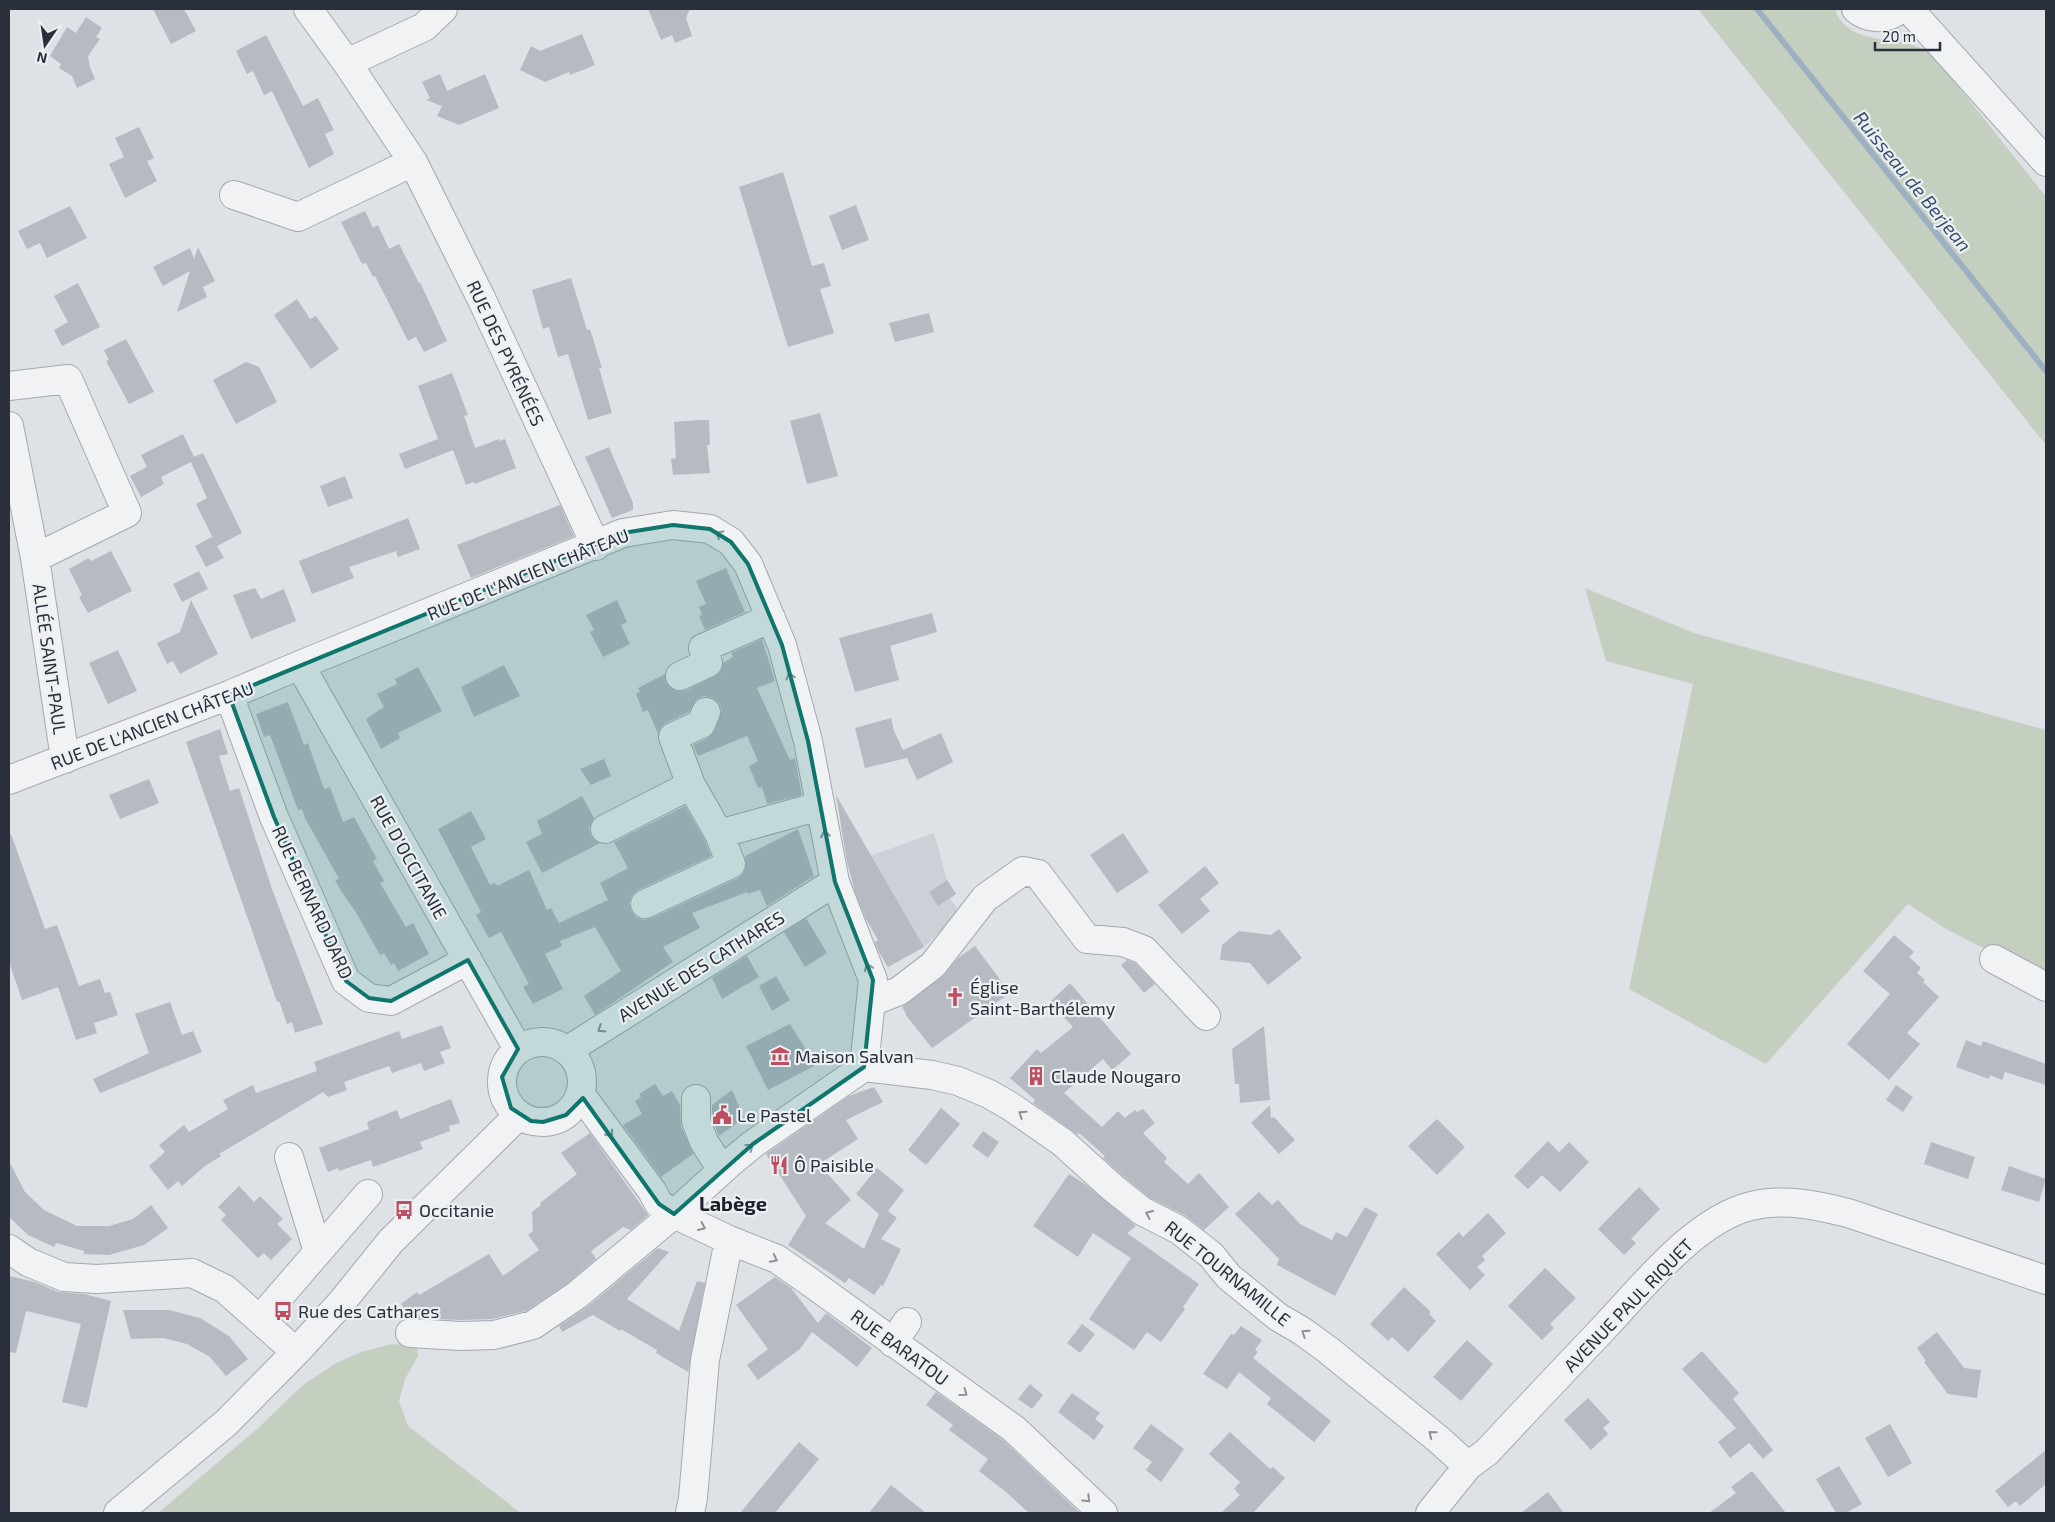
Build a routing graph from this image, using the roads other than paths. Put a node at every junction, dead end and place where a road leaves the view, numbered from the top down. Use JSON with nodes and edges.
{"nodes":[{"id":1,"x":308,"y":9,"type":"edge"},
{"id":2,"x":443,"y":9,"type":"edge"},
{"id":3,"x":1856,"y":9,"type":"edge"},
{"id":4,"x":1900,"y":9,"type":"edge"},
{"id":5,"x":1909,"y":9,"type":"edge"},
{"id":6,"x":346,"y":62,"type":"junction"},
{"id":7,"x":412,"y":162,"type":"junction"},
{"id":8,"x":2046,"y":162,"type":"edge"},
{"id":9,"x":234,"y":195,"type":"dead end"},
{"id":10,"x":9,"y":386,"type":"edge"},
{"id":11,"x":9,"y":426,"type":"edge"},
{"id":12,"x":13,"y":464,"type":"edge"},
{"id":13,"x":596,"y":546,"type":"junction"},
{"id":14,"x":36,"y":558,"type":"junction"},
{"id":15,"x":771,"y":618,"type":"junction"},
{"id":16,"x":300,"y":665,"type":"junction"},
{"id":17,"x":680,"y":676,"type":"dead end"},
{"id":18,"x":229,"y":696,"type":"junction"},
{"id":19,"x":706,"y":712,"type":"dead end"},
{"id":20,"x":65,"y":759,"type":"junction"},
{"id":21,"x":9,"y":780,"type":"edge"},
{"id":22,"x":692,"y":785,"type":"junction"},
{"id":23,"x":820,"y":806,"type":"junction"},
{"id":24,"x":605,"y":829,"type":"dead end"},
{"id":25,"x":719,"y":834,"type":"junction"},
{"id":26,"x":835,"y":882,"type":"junction"},
{"id":27,"x":645,"y":904,"type":"dead end"},
{"id":28,"x":1994,"y":959,"type":"dead end"},
{"id":29,"x":468,"y":960,"type":"junction"},
{"id":30,"x":2046,"y":987,"type":"edge"},
{"id":31,"x":871,"y":1002,"type":"junction"},
{"id":32,"x":1206,"y":1016,"type":"dead end"},
{"id":33,"x":518,"y":1048,"type":"junction"},
{"id":34,"x":568,"y":1050,"type":"junction"},
{"id":35,"x":864,"y":1067,"type":"junction"},
{"id":36,"x":581,"y":1095,"type":"junction"},
{"id":37,"x":696,"y":1099,"type":"dead end"},
{"id":38,"x":519,"y":1115,"type":"junction"},
{"id":39,"x":289,"y":1157,"type":"dead end"},
{"id":40,"x":722,"y":1170,"type":"junction"},
{"id":41,"x":368,"y":1194,"type":"dead end"},
{"id":42,"x":674,"y":1214,"type":"junction"},
{"id":43,"x":729,"y":1240,"type":"junction"},
{"id":44,"x":9,"y":1249,"type":"edge"},
{"id":45,"x":318,"y":1252,"type":"junction"},
{"id":46,"x":2046,"y":1280,"type":"edge"},
{"id":47,"x":260,"y":1319,"type":"junction"},
{"id":48,"x":410,"y":1333,"type":"dead end"},
{"id":49,"x":296,"y":1352,"type":"junction"},
{"id":50,"x":1468,"y":1466,"type":"junction"},
{"id":51,"x":118,"y":1513,"type":"edge"},
{"id":52,"x":690,"y":1513,"type":"edge"},
{"id":53,"x":1103,"y":1513,"type":"edge"},
{"id":54,"x":1430,"y":1513,"type":"edge"}],
"edges":[{"from":1,"to":6,"type":"street","name":"RUE DES PYRÉNÉES"},
{"from":2,"to":6,"type":"street"},
{"from":3,"to":4,"type":"street"},
{"from":5,"to":8,"type":"street"},
{"from":6,"to":7,"type":"street","name":"RUE DES PYRÉNÉES"},
{"from":7,"to":9,"type":"street"},
{"from":7,"to":13,"type":"street","name":"RUE DES PYRÉNÉES"},
{"from":10,"to":14,"type":"street","name":"ALLÉE SAINT-PAUL"},
{"from":11,"to":12,"type":"street","name":"ALLÉE SAINT-PAUL"},
{"from":12,"to":14,"type":"street","name":"ALLÉE SAINT-PAUL"},
{"from":15,"to":13,"type":"street","name":"RUE DE L'ANCIEN CHÂTEAU","one_way":true},
{"from":13,"to":16,"type":"street","name":"RUE DE L'ANCIEN CHÂTEAU"},
{"from":14,"to":20,"type":"street","name":"ALLÉE SAINT-PAUL"},
{"from":15,"to":17,"type":"street"},
{"from":23,"to":15,"type":"street","name":"RUE DE L'ANCIEN CHÂTEAU","one_way":true},
{"from":16,"to":18,"type":"street","name":"RUE DE L'ANCIEN CHÂTEAU"},
{"from":16,"to":29,"type":"street","name":"RUE D'OCCITANIE"},
{"from":18,"to":20,"type":"street","name":"RUE DE L'ANCIEN CHÂTEAU"},
{"from":18,"to":29,"type":"street","name":"RUE BERNARD DARD"},
{"from":19,"to":22,"type":"street"},
{"from":20,"to":21,"type":"street","name":"RUE DE L'ANCIEN CHÂTEAU"},
{"from":22,"to":24,"type":"street"},
{"from":22,"to":25,"type":"street"},
{"from":23,"to":25,"type":"street"},
{"from":26,"to":23,"type":"street","name":"RUE DE L'ANCIEN CHÂTEAU","one_way":true},
{"from":25,"to":27,"type":"street"},
{"from":31,"to":26,"type":"street","name":"RUE DE L'ANCIEN CHÂTEAU","one_way":true},
{"from":26,"to":34,"type":"street","name":"AVENUE DES CATHARES","one_way":true},
{"from":28,"to":30,"type":"street"},
{"from":29,"to":33,"type":"street","name":"RUE D'OCCITANIE"},
{"from":31,"to":32,"type":"street"},
{"from":31,"to":35,"type":"street","name":"RUE DE L'ANCIEN CHÂTEAU"},
{"from":33,"to":34,"type":"street"},
{"from":33,"to":38,"type":"street"},
{"from":34,"to":36,"type":"street"},
{"from":40,"to":35,"type":"street","one_way":true},
{"from":50,"to":35,"type":"street","name":"RUE TOURNAMILLE","one_way":true},
{"from":36,"to":38,"type":"street"},
{"from":36,"to":42,"type":"street","name":"RUE BARATOU","one_way":true},
{"from":37,"to":40,"type":"street"},
{"from":38,"to":49,"type":"street"},
{"from":39,"to":45,"type":"street"},
{"from":40,"to":42,"type":"street"},
{"from":41,"to":45,"type":"street"},
{"from":42,"to":43,"type":"street","name":"RUE BARATOU","one_way":true},
{"from":42,"to":48,"type":"street"},
{"from":43,"to":52,"type":"street"},
{"from":43,"to":53,"type":"street","name":"RUE BARATOU","one_way":true},
{"from":44,"to":47,"type":"street"},
{"from":45,"to":47,"type":"street"},
{"from":46,"to":50,"type":"street","name":"AVENUE PAUL RIQUET"},
{"from":47,"to":49,"type":"street"},
{"from":49,"to":51,"type":"street"},
{"from":50,"to":54,"type":"street","name":"AVENUE PAUL RIQUET"}]}
